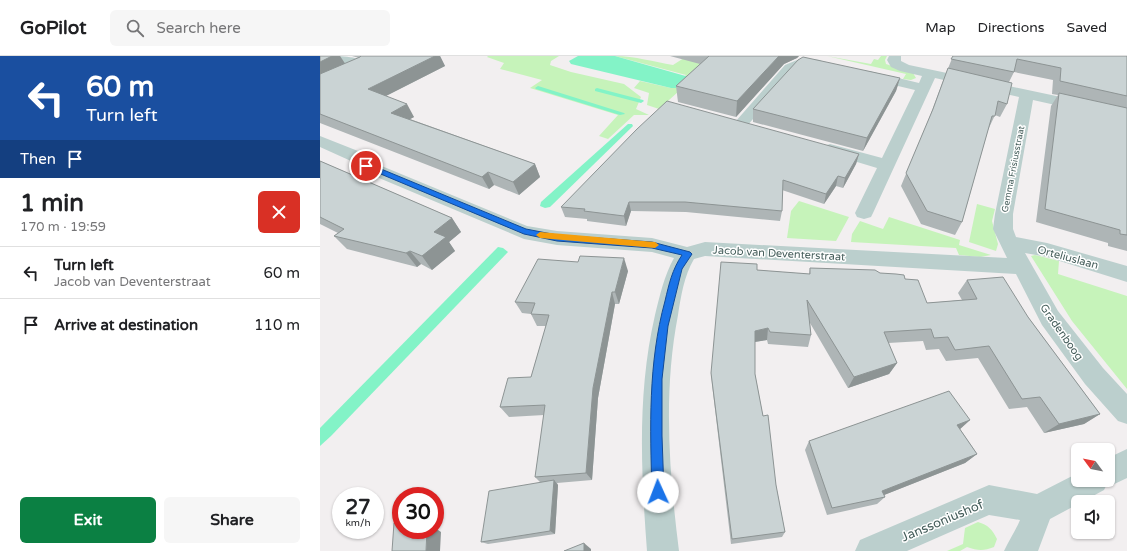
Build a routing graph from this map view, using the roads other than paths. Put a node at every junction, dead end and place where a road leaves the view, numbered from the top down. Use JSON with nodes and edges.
{"nodes":[{"id":1,"x":335,"y":56,"type":"edge"},
{"id":2,"x":895,"y":56,"type":"edge"},
{"id":3,"x":830,"y":66,"type":"edge"},
{"id":4,"x":854,"y":72,"type":"edge"},
{"id":5,"x":930,"y":73,"type":"junction"},
{"id":6,"x":320,"y":85,"type":"edge"},
{"id":7,"x":923,"y":88,"type":"junction"},
{"id":8,"x":1027,"y":94,"type":"junction"},
{"id":9,"x":1127,"y":116,"type":"edge"},
{"id":10,"x":756,"y":128,"type":"edge"},
{"id":11,"x":320,"y":141,"type":"edge"},
{"id":12,"x":818,"y":145,"type":"edge"},
{"id":13,"x":887,"y":165,"type":"junction"},
{"id":14,"x":864,"y":213,"type":"dead end"},
{"id":15,"x":1009,"y":243,"type":"junction"},
{"id":16,"x":687,"y":254,"type":"junction"},
{"id":17,"x":1021,"y":267,"type":"junction"},
{"id":18,"x":1127,"y":274,"type":"edge"},
{"id":19,"x":1127,"y":412,"type":"edge"},
{"id":20,"x":1127,"y":463,"type":"edge"},
{"id":21,"x":1115,"y":469,"type":"edge"},
{"id":22,"x":1081,"y":487,"type":"edge"},
{"id":23,"x":1039,"y":509,"type":"junction"},
{"id":24,"x":663,"y":551,"type":"edge"},
{"id":25,"x":871,"y":551,"type":"edge"},
{"id":26,"x":1020,"y":551,"type":"edge"}],
"edges":[{"from":1,"to":6,"type":"street"},
{"from":2,"to":5,"type":"street"},
{"from":3,"to":10,"type":"street"},
{"from":4,"to":7,"type":"street"},
{"from":5,"to":7,"type":"street"},
{"from":5,"to":8,"type":"street"},
{"from":7,"to":13,"type":"street"},
{"from":8,"to":9,"type":"street"},
{"from":8,"to":15,"type":"street","name":"Gemma Frisiusstraat"},
{"from":11,"to":16,"type":"street","name":"Jacob van Deventerstraat"},
{"from":12,"to":13,"type":"street"},
{"from":13,"to":14,"type":"street"},
{"from":15,"to":17,"type":"street","name":"Gradenboog"},
{"from":15,"to":18,"type":"street","name":"Orteliuslaan"},
{"from":16,"to":17,"type":"street","name":"Jacob van Deventerstraat"},
{"from":16,"to":24,"type":"street"},
{"from":17,"to":19,"type":"street","name":"Gradenboog"},
{"from":20,"to":21,"type":"street"},
{"from":22,"to":23,"type":"street"},
{"from":23,"to":25,"type":"street","name":"Janssoniushof"},
{"from":23,"to":26,"type":"street"}]}
